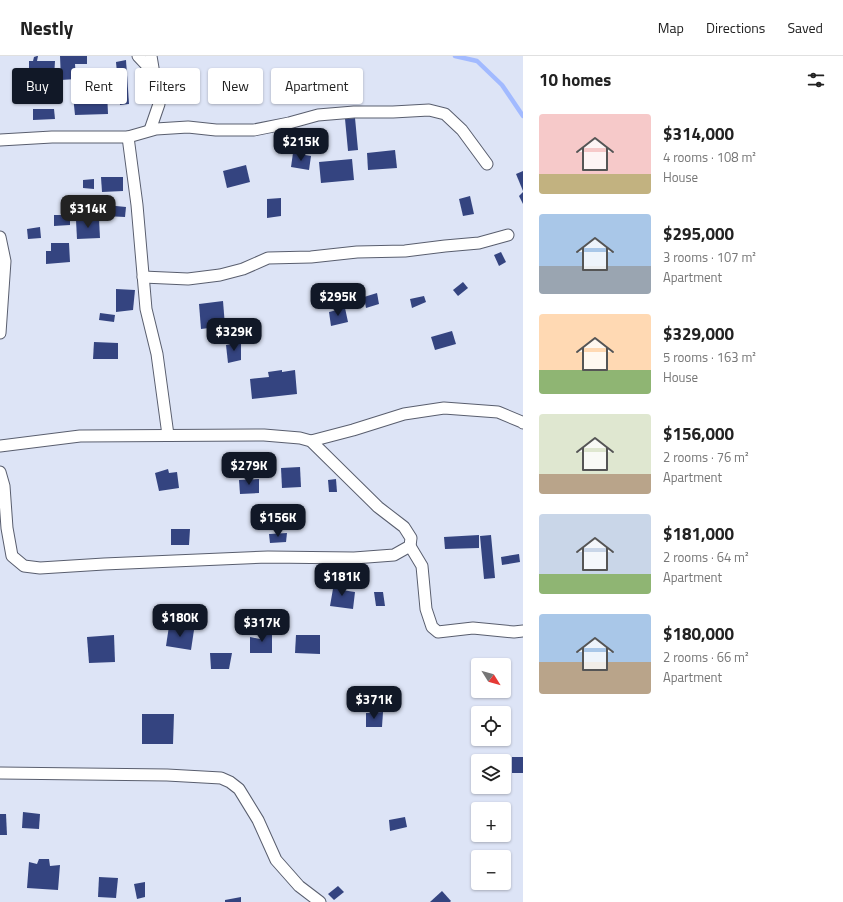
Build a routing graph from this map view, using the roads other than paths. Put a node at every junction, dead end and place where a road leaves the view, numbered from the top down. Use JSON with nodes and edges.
{"nodes":[{"id":1,"x":138,"y":56,"type":"edge"},
{"id":2,"x":151,"y":56,"type":"edge"},
{"id":3,"x":149,"y":68,"type":"edge"},
{"id":4,"x":153,"y":68,"type":"edge"},
{"id":5,"x":160,"y":104,"type":"edge"},
{"id":6,"x":150,"y":130,"type":"junction"},
{"id":7,"x":128,"y":137,"type":"junction"},
{"id":8,"x":0,"y":140,"type":"edge"},
{"id":9,"x":487,"y":164,"type":"dead end"},
{"id":10,"x":508,"y":234,"type":"dead end"},
{"id":11,"x":0,"y":236,"type":"edge"},
{"id":12,"x":143,"y":277,"type":"junction"},
{"id":13,"x":0,"y":333,"type":"edge"},
{"id":14,"x":523,"y":423,"type":"edge"},
{"id":15,"x":168,"y":435,"type":"junction"},
{"id":16,"x":311,"y":442,"type":"junction"},
{"id":17,"x":0,"y":446,"type":"edge"},
{"id":18,"x":0,"y":472,"type":"edge"},
{"id":19,"x":410,"y":546,"type":"junction"},
{"id":20,"x":523,"y":631,"type":"edge"},
{"id":21,"x":0,"y":772,"type":"edge"},
{"id":22,"x":320,"y":902,"type":"edge"}],
"edges":[{"from":1,"to":3,"type":"street"},
{"from":2,"to":4,"type":"street"},
{"from":5,"to":6,"type":"street"},
{"from":6,"to":7,"type":"street"},
{"from":6,"to":9,"type":"street"},
{"from":7,"to":8,"type":"street"},
{"from":7,"to":12,"type":"street"},
{"from":10,"to":12,"type":"street"},
{"from":11,"to":13,"type":"street"},
{"from":12,"to":15,"type":"street"},
{"from":14,"to":16,"type":"street"},
{"from":15,"to":16,"type":"street"},
{"from":15,"to":17,"type":"street"},
{"from":16,"to":19,"type":"street"},
{"from":18,"to":19,"type":"street"},
{"from":19,"to":20,"type":"street"},
{"from":21,"to":22,"type":"street"}]}
